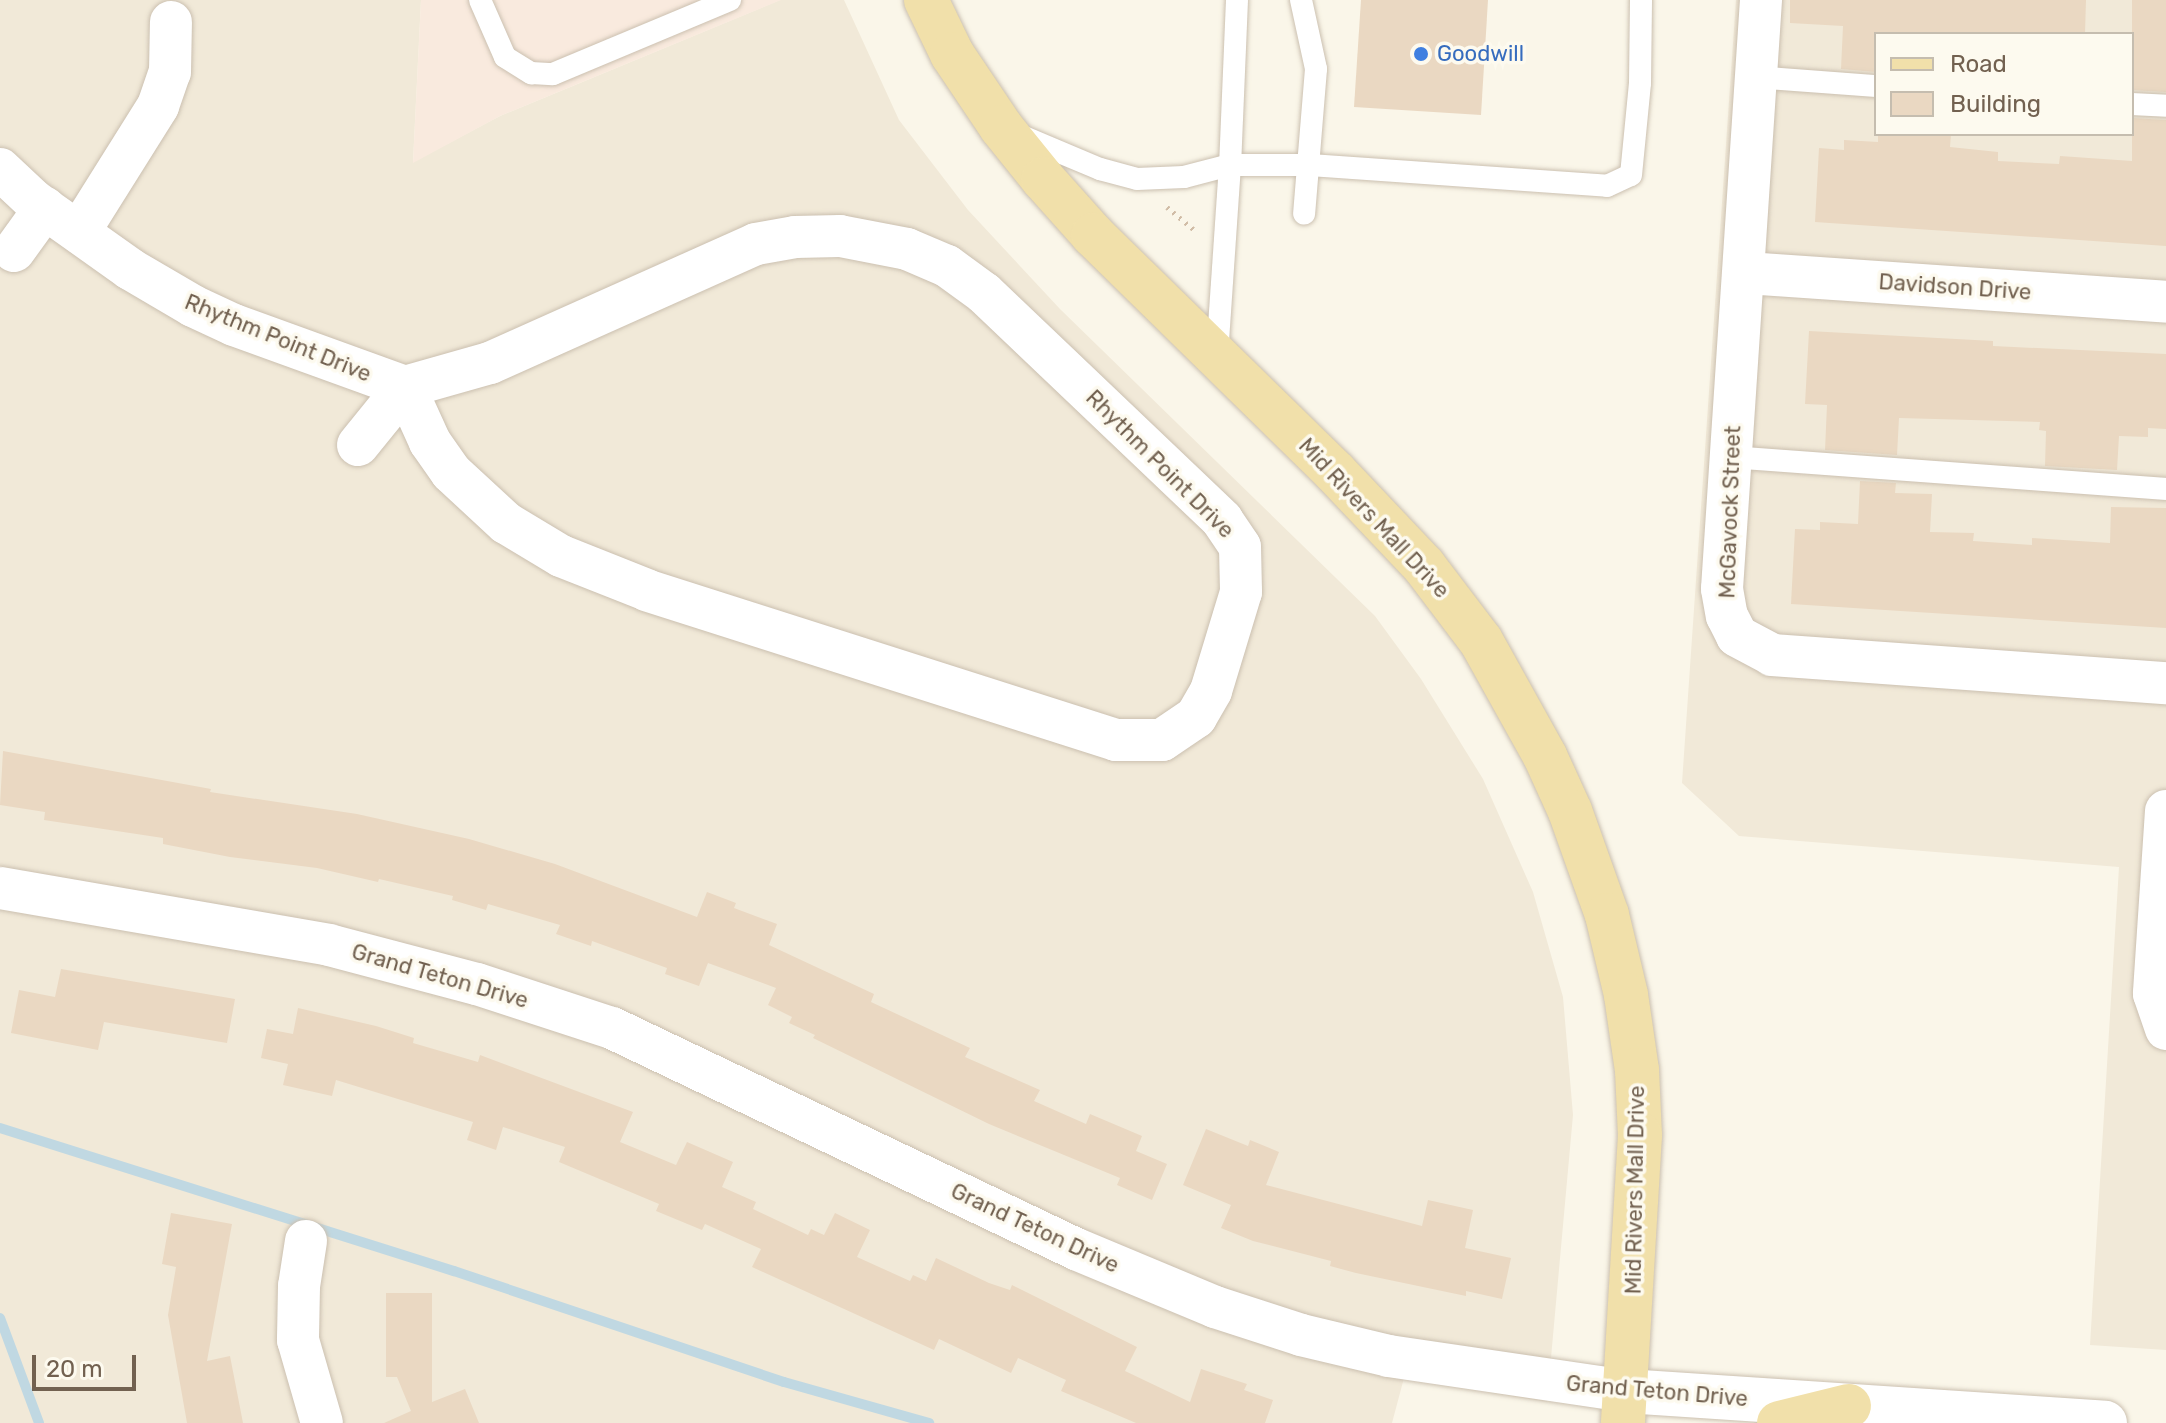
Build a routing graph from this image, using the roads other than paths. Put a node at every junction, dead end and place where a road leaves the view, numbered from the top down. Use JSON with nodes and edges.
{"nodes":[{"id":1,"x":480,"y":0,"type":"edge"},
{"id":2,"x":730,"y":0,"type":"edge"},
{"id":3,"x":926,"y":0,"type":"edge"},
{"id":4,"x":1237,"y":0,"type":"edge"},
{"id":5,"x":1301,"y":0,"type":"edge"},
{"id":6,"x":1641,"y":0,"type":"edge"},
{"id":7,"x":1761,"y":0,"type":"edge"},
{"id":8,"x":171,"y":22,"type":"dead end"},
{"id":9,"x":1755,"y":77,"type":"junction"},
{"id":10,"x":1874,"y":86,"type":"edge"},
{"id":11,"x":2134,"y":104,"type":"edge"},
{"id":12,"x":2166,"y":106,"type":"edge"},
{"id":13,"x":1001,"y":127,"type":"junction"},
{"id":14,"x":1230,"y":165,"type":"junction"},
{"id":15,"x":1310,"y":165,"type":"junction"},
{"id":16,"x":0,"y":169,"type":"edge"},
{"id":17,"x":45,"y":208,"type":"junction"},
{"id":18,"x":1304,"y":214,"type":"dead end"},
{"id":19,"x":79,"y":232,"type":"junction"},
{"id":20,"x":14,"y":251,"type":"dead end"},
{"id":21,"x":1745,"y":273,"type":"junction"},
{"id":22,"x":2166,"y":302,"type":"edge"},
{"id":23,"x":1217,"y":358,"type":"junction"},
{"id":24,"x":405,"y":387,"type":"junction"},
{"id":25,"x":358,"y":445,"type":"dead end"},
{"id":26,"x":1731,"y":457,"type":"junction"},
{"id":27,"x":2166,"y":489,"type":"edge"},
{"id":28,"x":2166,"y":683,"type":"edge"},
{"id":29,"x":2166,"y":811,"type":"edge"},
{"id":30,"x":2164,"y":877,"type":"edge"},
{"id":31,"x":0,"y":888,"type":"edge"},
{"id":32,"x":2166,"y":1029,"type":"edge"},
{"id":33,"x":306,"y":1241,"type":"dead end"},
{"id":34,"x":1849,"y":1406,"type":"junction"},
{"id":35,"x":1624,"y":1407,"type":"edge"},
{"id":36,"x":322,"y":1423,"type":"edge"},
{"id":37,"x":1779,"y":1423,"type":"edge"},
{"id":38,"x":2105,"y":1423,"type":"edge"}],
"edges":[{"from":1,"to":2,"type":"lane"},
{"from":3,"to":13,"type":"main road","name":"Mid Rivers Mall Drive"},
{"from":4,"to":14,"type":"lane"},
{"from":5,"to":15,"type":"lane"},
{"from":6,"to":15,"type":"lane"},
{"from":7,"to":9,"type":"street","name":"McGavock Street"},
{"from":8,"to":19,"type":"street"},
{"from":9,"to":10,"type":"lane"},
{"from":9,"to":21,"type":"street","name":"McGavock Street"},
{"from":11,"to":12,"type":"lane"},
{"from":13,"to":14,"type":"lane"},
{"from":13,"to":23,"type":"main road","name":"Mid Rivers Mall Drive"},
{"from":14,"to":15,"type":"lane"},
{"from":14,"to":23,"type":"lane"},
{"from":15,"to":18,"type":"lane"},
{"from":16,"to":17,"type":"street","name":"Rhythm Point Drive"},
{"from":17,"to":19,"type":"street","name":"Rhythm Point Drive"},
{"from":17,"to":20,"type":"street"},
{"from":19,"to":24,"type":"street","name":"Rhythm Point Drive"},
{"from":21,"to":22,"type":"street","name":"Davidson Drive"},
{"from":21,"to":26,"type":"street","name":"McGavock Street"},
{"from":23,"to":35,"type":"main road","name":"Mid Rivers Mall Drive"},
{"from":24,"to":24,"type":"street","name":"Rhythm Point Drive"},
{"from":24,"to":25,"type":"street"},
{"from":26,"to":27,"type":"lane"},
{"from":26,"to":28,"type":"street","name":"McGavock Street"},
{"from":29,"to":30,"type":"street"},
{"from":30,"to":32,"type":"street"},
{"from":31,"to":35,"type":"street","name":"Grand Teton Drive"},
{"from":33,"to":36,"type":"street"},
{"from":34,"to":35,"type":"street","name":"Grand Teton Drive"},
{"from":34,"to":37,"type":"main road"},
{"from":34,"to":38,"type":"street","name":"Grand Teton Drive"}]}
